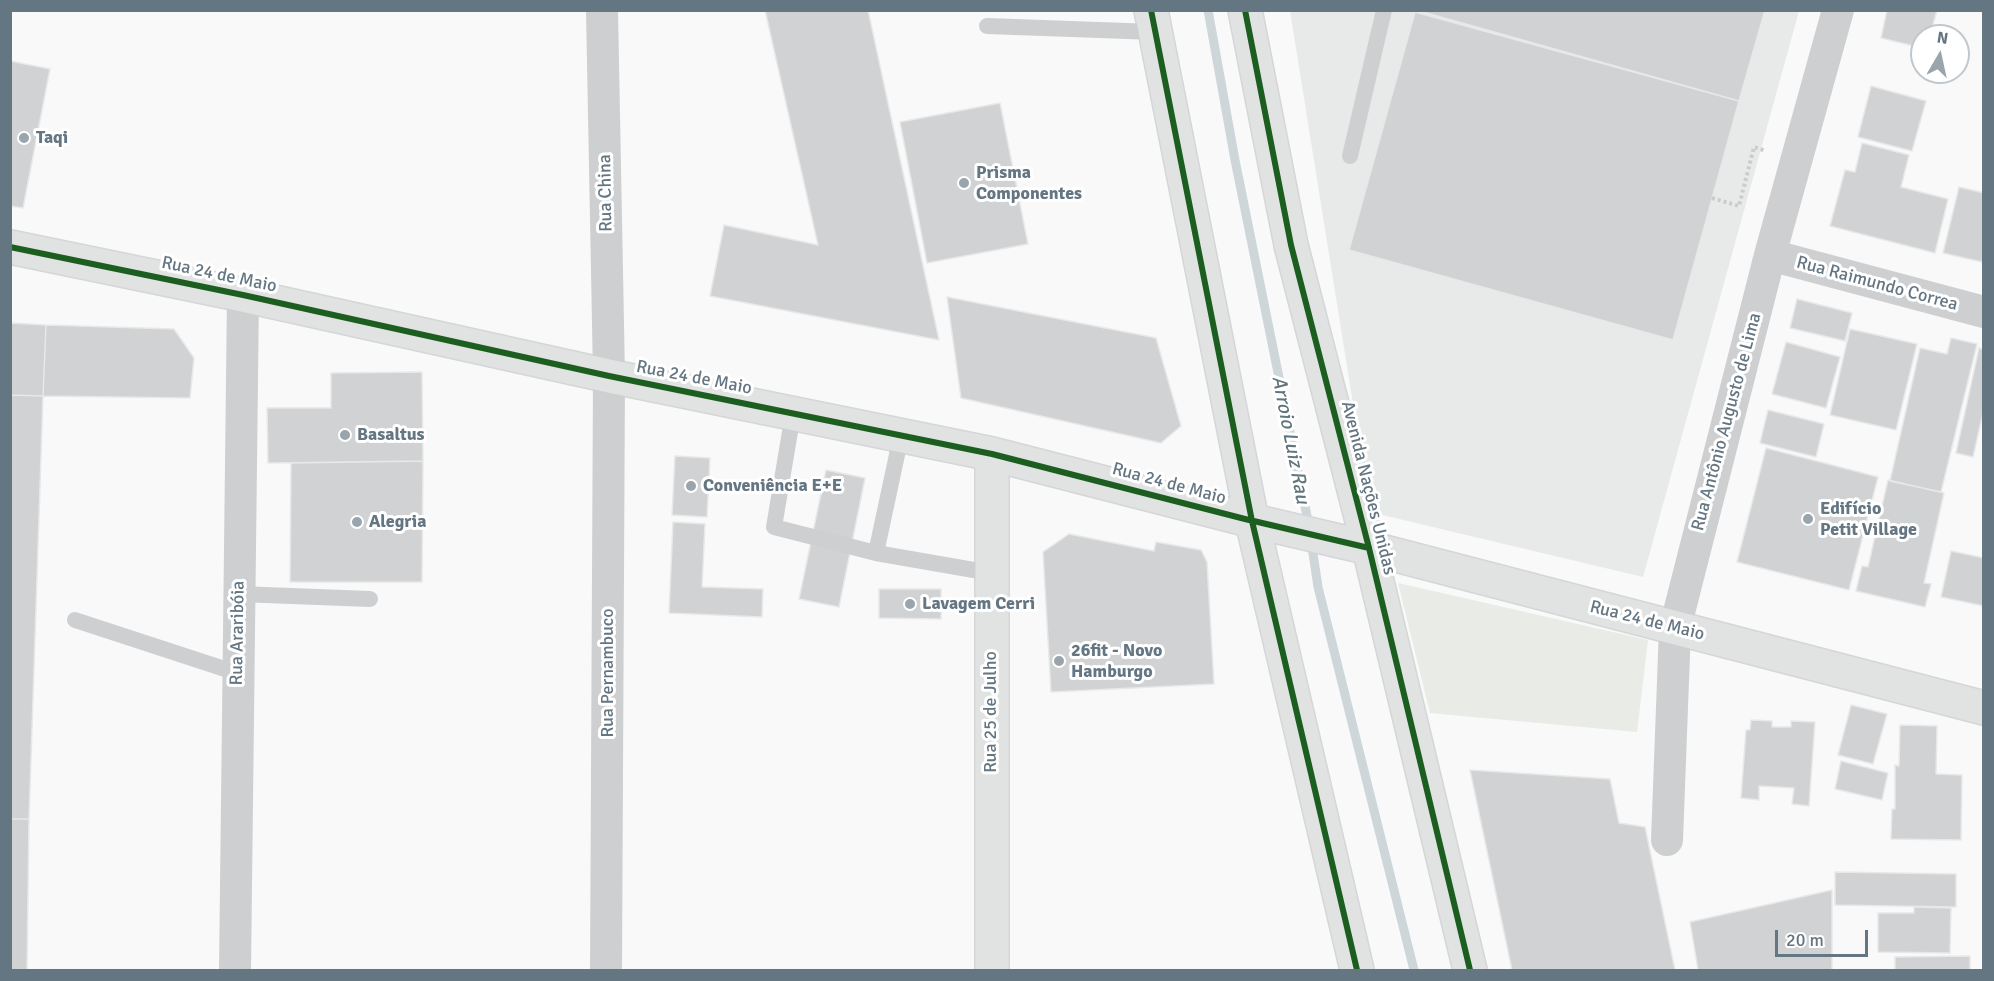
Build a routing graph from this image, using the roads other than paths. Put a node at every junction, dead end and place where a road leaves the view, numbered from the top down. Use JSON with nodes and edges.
{"nodes":[{"id":1,"x":602,"y":10,"type":"edge"},
{"id":2,"x":1245,"y":10,"type":"edge"},
{"id":3,"x":1384,"y":10,"type":"edge"},
{"id":4,"x":1838,"y":10,"type":"edge"},
{"id":5,"x":1153,"y":21,"type":"edge"},
{"id":6,"x":987,"y":26,"type":"dead end"},
{"id":7,"x":1350,"y":156,"type":"dead end"},
{"id":8,"x":10,"y":247,"type":"edge"},
{"id":9,"x":1770,"y":255,"type":"junction"},
{"id":10,"x":243,"y":295,"type":"junction"},
{"id":11,"x":1983,"y":312,"type":"edge"},
{"id":12,"x":609,"y":376,"type":"junction"},
{"id":13,"x":793,"y":414,"type":"junction"},
{"id":14,"x":901,"y":436,"type":"junction"},
{"id":15,"x":992,"y":454,"type":"junction"},
{"id":16,"x":1252,"y":521,"type":"junction"},
{"id":17,"x":1368,"y":548,"type":"junction"},
{"id":18,"x":876,"y":553,"type":"junction"},
{"id":19,"x":991,"y":573,"type":"junction"},
{"id":20,"x":239,"y":594,"type":"junction"},
{"id":21,"x":370,"y":599,"type":"dead end"},
{"id":22,"x":75,"y":620,"type":"dead end"},
{"id":23,"x":1675,"y":628,"type":"junction"},
{"id":24,"x":237,"y":674,"type":"junction"},
{"id":25,"x":1983,"y":708,"type":"edge"},
{"id":26,"x":1667,"y":840,"type":"dead end"},
{"id":27,"x":235,"y":970,"type":"edge"},
{"id":28,"x":606,"y":970,"type":"edge"},
{"id":29,"x":992,"y":970,"type":"edge"},
{"id":30,"x":1357,"y":970,"type":"edge"},
{"id":31,"x":1470,"y":970,"type":"edge"}],
"edges":[{"from":1,"to":12,"type":"street","name":"Rua China"},
{"from":2,"to":17,"type":"street","name":"Avenida Nações Unidas"},
{"from":3,"to":7,"type":"lane"},
{"from":4,"to":9,"type":"street","name":"Rua Antônio Augusto de Lima"},
{"from":5,"to":6,"type":"lane"},
{"from":5,"to":16,"type":"street"},
{"from":8,"to":10,"type":"street","name":"Rua 24 de Maio"},
{"from":9,"to":11,"type":"street","name":"Rua Raimundo Correa"},
{"from":9,"to":23,"type":"street","name":"Rua Antônio Augusto de Lima"},
{"from":10,"to":12,"type":"street","name":"Rua 24 de Maio"},
{"from":10,"to":20,"type":"street","name":"Rua Araribóia"},
{"from":12,"to":13,"type":"street","name":"Rua 24 de Maio"},
{"from":12,"to":28,"type":"street","name":"Rua Pernambuco"},
{"from":13,"to":14,"type":"street","name":"Rua 24 de Maio"},
{"from":13,"to":18,"type":"lane"},
{"from":14,"to":15,"type":"street","name":"Rua 24 de Maio"},
{"from":14,"to":18,"type":"lane"},
{"from":15,"to":16,"type":"street","name":"Rua 24 de Maio"},
{"from":15,"to":19,"type":"street","name":"Rua 25 de Julho"},
{"from":16,"to":17,"type":"street","name":"Rua 24 de Maio"},
{"from":16,"to":30,"type":"street"},
{"from":17,"to":23,"type":"street","name":"Rua 24 de Maio"},
{"from":17,"to":31,"type":"street","name":"Avenida Nações Unidas"},
{"from":18,"to":19,"type":"lane"},
{"from":19,"to":29,"type":"street","name":"Rua 25 de Julho"},
{"from":20,"to":21,"type":"lane"},
{"from":20,"to":24,"type":"street","name":"Rua Araribóia"},
{"from":22,"to":24,"type":"lane"},
{"from":23,"to":25,"type":"street","name":"Rua 24 de Maio"},
{"from":23,"to":26,"type":"street","name":"Rua Antônio Augusto de Lima"},
{"from":24,"to":27,"type":"street","name":"Rua Araribóia"}]}
